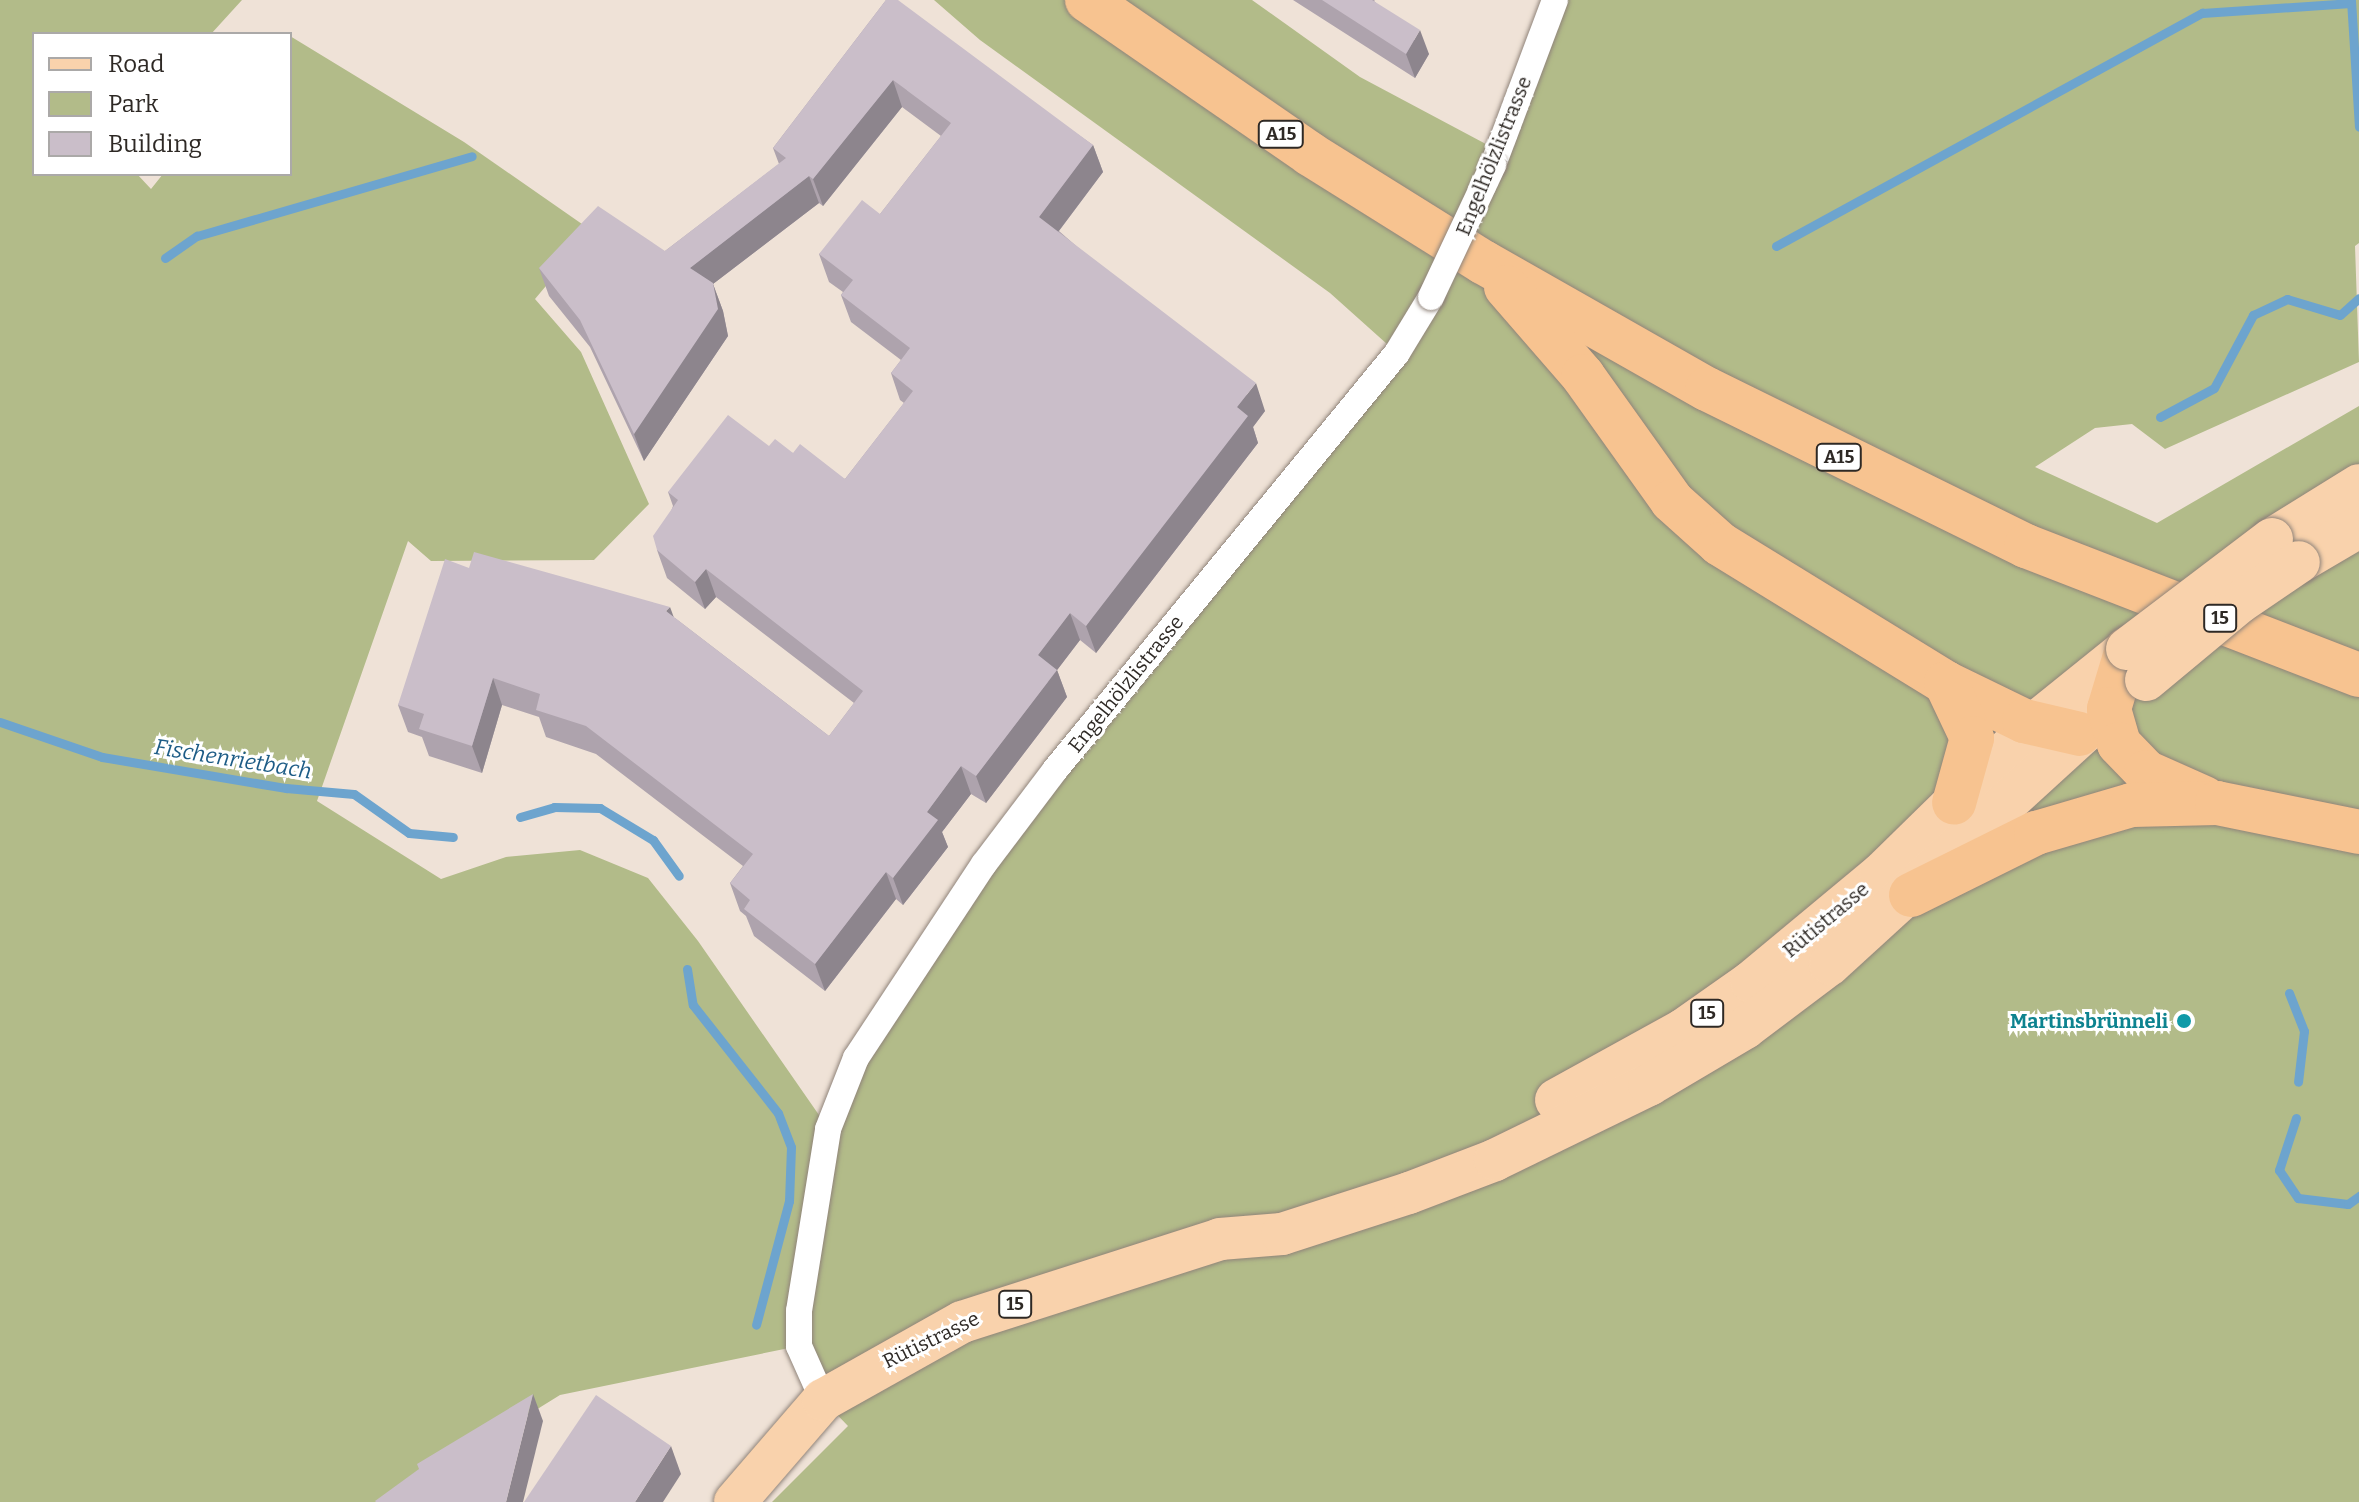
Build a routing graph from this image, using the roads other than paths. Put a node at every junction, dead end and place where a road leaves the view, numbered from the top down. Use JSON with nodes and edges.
{"nodes":[{"id":1,"x":1087,"y":0,"type":"edge"},
{"id":2,"x":1555,"y":0,"type":"edge"},
{"id":3,"x":1483,"y":262,"type":"junction"},
{"id":4,"x":2359,"y":485,"type":"edge"},
{"id":5,"x":2359,"y":527,"type":"edge"},
{"id":6,"x":2285,"y":550,"type":"junction"},
{"id":7,"x":2126,"y":664,"type":"junction"},
{"id":8,"x":2359,"y":675,"type":"edge"},
{"id":9,"x":1946,"y":683,"type":"junction"},
{"id":10,"x":2095,"y":722,"type":"junction"},
{"id":11,"x":2034,"y":724,"type":"junction"},
{"id":12,"x":1954,"y":803,"type":"junction"},
{"id":13,"x":2217,"y":803,"type":"junction"},
{"id":14,"x":2359,"y":832,"type":"edge"},
{"id":15,"x":1911,"y":895,"type":"junction"},
{"id":16,"x":1220,"y":1239,"type":"junction"},
{"id":17,"x":823,"y":1400,"type":"junction"},
{"id":18,"x":735,"y":1502,"type":"edge"}],
"edges":[{"from":1,"to":3,"type":"highway","number":"A15"},
{"from":2,"to":17,"type":"street","name":"Engelhölzlistrasse","bridge":true},
{"from":3,"to":8,"type":"highway","number":"A15"},
{"from":3,"to":9,"type":"highway"},
{"from":4,"to":6,"type":"main road","name":"Rütistrasse","number":"15"},
{"from":5,"to":6,"type":"main road","name":"Rütistrasse","number":"15"},
{"from":6,"to":7,"type":"main road","name":"Rütistrasse","number":"15","bridge":true},
{"from":7,"to":10,"type":"highway"},
{"from":7,"to":11,"type":"main road","name":"Rütistrasse","number":"15"},
{"from":9,"to":11,"type":"highway"},
{"from":9,"to":12,"type":"highway"},
{"from":10,"to":11,"type":"highway"},
{"from":10,"to":13,"type":"highway"},
{"from":10,"to":15,"type":"main road","name":"Rütistrasse","number":"15"},
{"from":11,"to":12,"type":"main road","name":"Rütistrasse","number":"15"},
{"from":12,"to":16,"type":"main road","name":"Rütistrasse","number":"15"},
{"from":13,"to":14,"type":"highway"},
{"from":13,"to":15,"type":"highway"},
{"from":15,"to":16,"type":"main road","name":"Rütistrasse","number":"15"},
{"from":16,"to":17,"type":"main road","name":"Rütistrasse","number":"15"},
{"from":17,"to":18,"type":"main road","name":"Rütistrasse","number":"15"}]}
